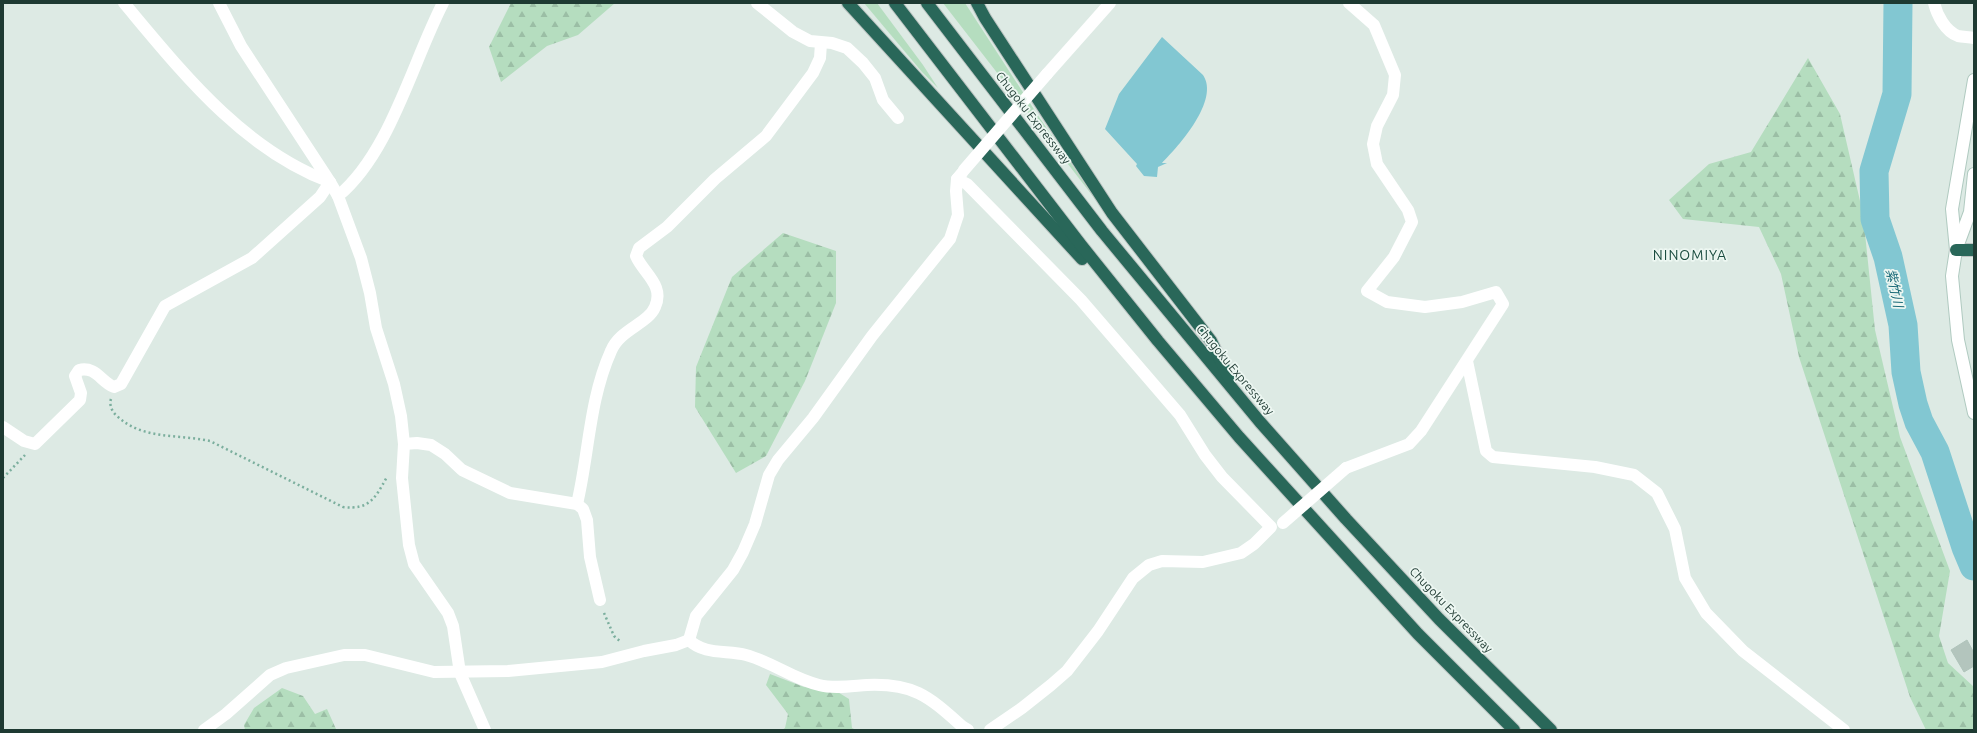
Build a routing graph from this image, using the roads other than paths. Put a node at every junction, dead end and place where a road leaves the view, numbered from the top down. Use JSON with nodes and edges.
{"nodes":[{"id":1,"x":124,"y":3,"type":"edge"},
{"id":2,"x":219,"y":3,"type":"edge"},
{"id":3,"x":444,"y":3,"type":"edge"},
{"id":4,"x":758,"y":3,"type":"edge"},
{"id":5,"x":848,"y":3,"type":"edge"},
{"id":6,"x":895,"y":3,"type":"edge"},
{"id":7,"x":927,"y":3,"type":"edge"},
{"id":8,"x":978,"y":3,"type":"edge"},
{"id":9,"x":1110,"y":3,"type":"edge"},
{"id":10,"x":1349,"y":3,"type":"edge"},
{"id":11,"x":1934,"y":3,"type":"edge"},
{"id":12,"x":1974,"y":38,"type":"edge"},
{"id":13,"x":821,"y":43,"type":"junction"},
{"id":14,"x":1974,"y":80,"type":"edge"},
{"id":15,"x":898,"y":118,"type":"dead end"},
{"id":16,"x":1974,"y":174,"type":"edge"},
{"id":17,"x":961,"y":175,"type":"junction"},
{"id":18,"x":330,"y":182,"type":"junction"},
{"id":19,"x":338,"y":196,"type":"junction"},
{"id":20,"x":1956,"y":250,"type":"junction"},
{"id":21,"x":1974,"y":250,"type":"edge"},
{"id":22,"x":1158,"y":341,"type":"junction"},
{"id":23,"x":1467,"y":361,"type":"junction"},
{"id":24,"x":1237,"y":394,"type":"junction"},
{"id":25,"x":1974,"y":413,"type":"edge"},
{"id":26,"x":3,"y":427,"type":"edge"},
{"id":27,"x":404,"y":444,"type":"junction"},
{"id":28,"x":576,"y":504,"type":"junction"},
{"id":29,"x":1272,"y":527,"type":"junction"},
{"id":30,"x":600,"y":600,"type":"road end"},
{"id":31,"x":689,"y":640,"type":"junction"},
{"id":32,"x":460,"y":673,"type":"junction"},
{"id":33,"x":204,"y":730,"type":"edge"},
{"id":34,"x":485,"y":730,"type":"edge"},
{"id":35,"x":968,"y":730,"type":"edge"},
{"id":36,"x":990,"y":730,"type":"edge"},
{"id":37,"x":1514,"y":730,"type":"edge"},
{"id":38,"x":1551,"y":730,"type":"edge"},
{"id":39,"x":1844,"y":730,"type":"edge"}],
"edges":[{"from":1,"to":18,"type":"street"},
{"from":2,"to":18,"type":"street"},
{"from":3,"to":19,"type":"street"},
{"from":4,"to":13,"type":"street"},
{"from":5,"to":22,"type":"highway"},
{"from":6,"to":22,"type":"highway"},
{"from":7,"to":24,"type":"highway","name":"Chugoku Expressway"},
{"from":8,"to":24,"type":"highway"},
{"from":9,"to":17,"type":"street","bridge":true},
{"from":10,"to":23,"type":"street"},
{"from":11,"to":12,"type":"street"},
{"from":13,"to":15,"type":"street"},
{"from":13,"to":28,"type":"street"},
{"from":14,"to":20,"type":"street"},
{"from":16,"to":20,"type":"street"},
{"from":17,"to":29,"type":"street"},
{"from":17,"to":31,"type":"street"},
{"from":18,"to":19,"type":"street"},
{"from":18,"to":26,"type":"street"},
{"from":19,"to":27,"type":"street"},
{"from":20,"to":21,"type":"highway"},
{"from":20,"to":25,"type":"street"},
{"from":22,"to":37,"type":"highway"},
{"from":23,"to":29,"type":"street","bridge":true},
{"from":23,"to":39,"type":"street"},
{"from":24,"to":38,"type":"highway","name":"Chugoku Expressway"},
{"from":27,"to":28,"type":"street"},
{"from":27,"to":32,"type":"street"},
{"from":28,"to":30,"type":"street"},
{"from":29,"to":36,"type":"street"},
{"from":31,"to":32,"type":"street"},
{"from":31,"to":35,"type":"street"},
{"from":32,"to":33,"type":"street"},
{"from":32,"to":34,"type":"street"}]}
